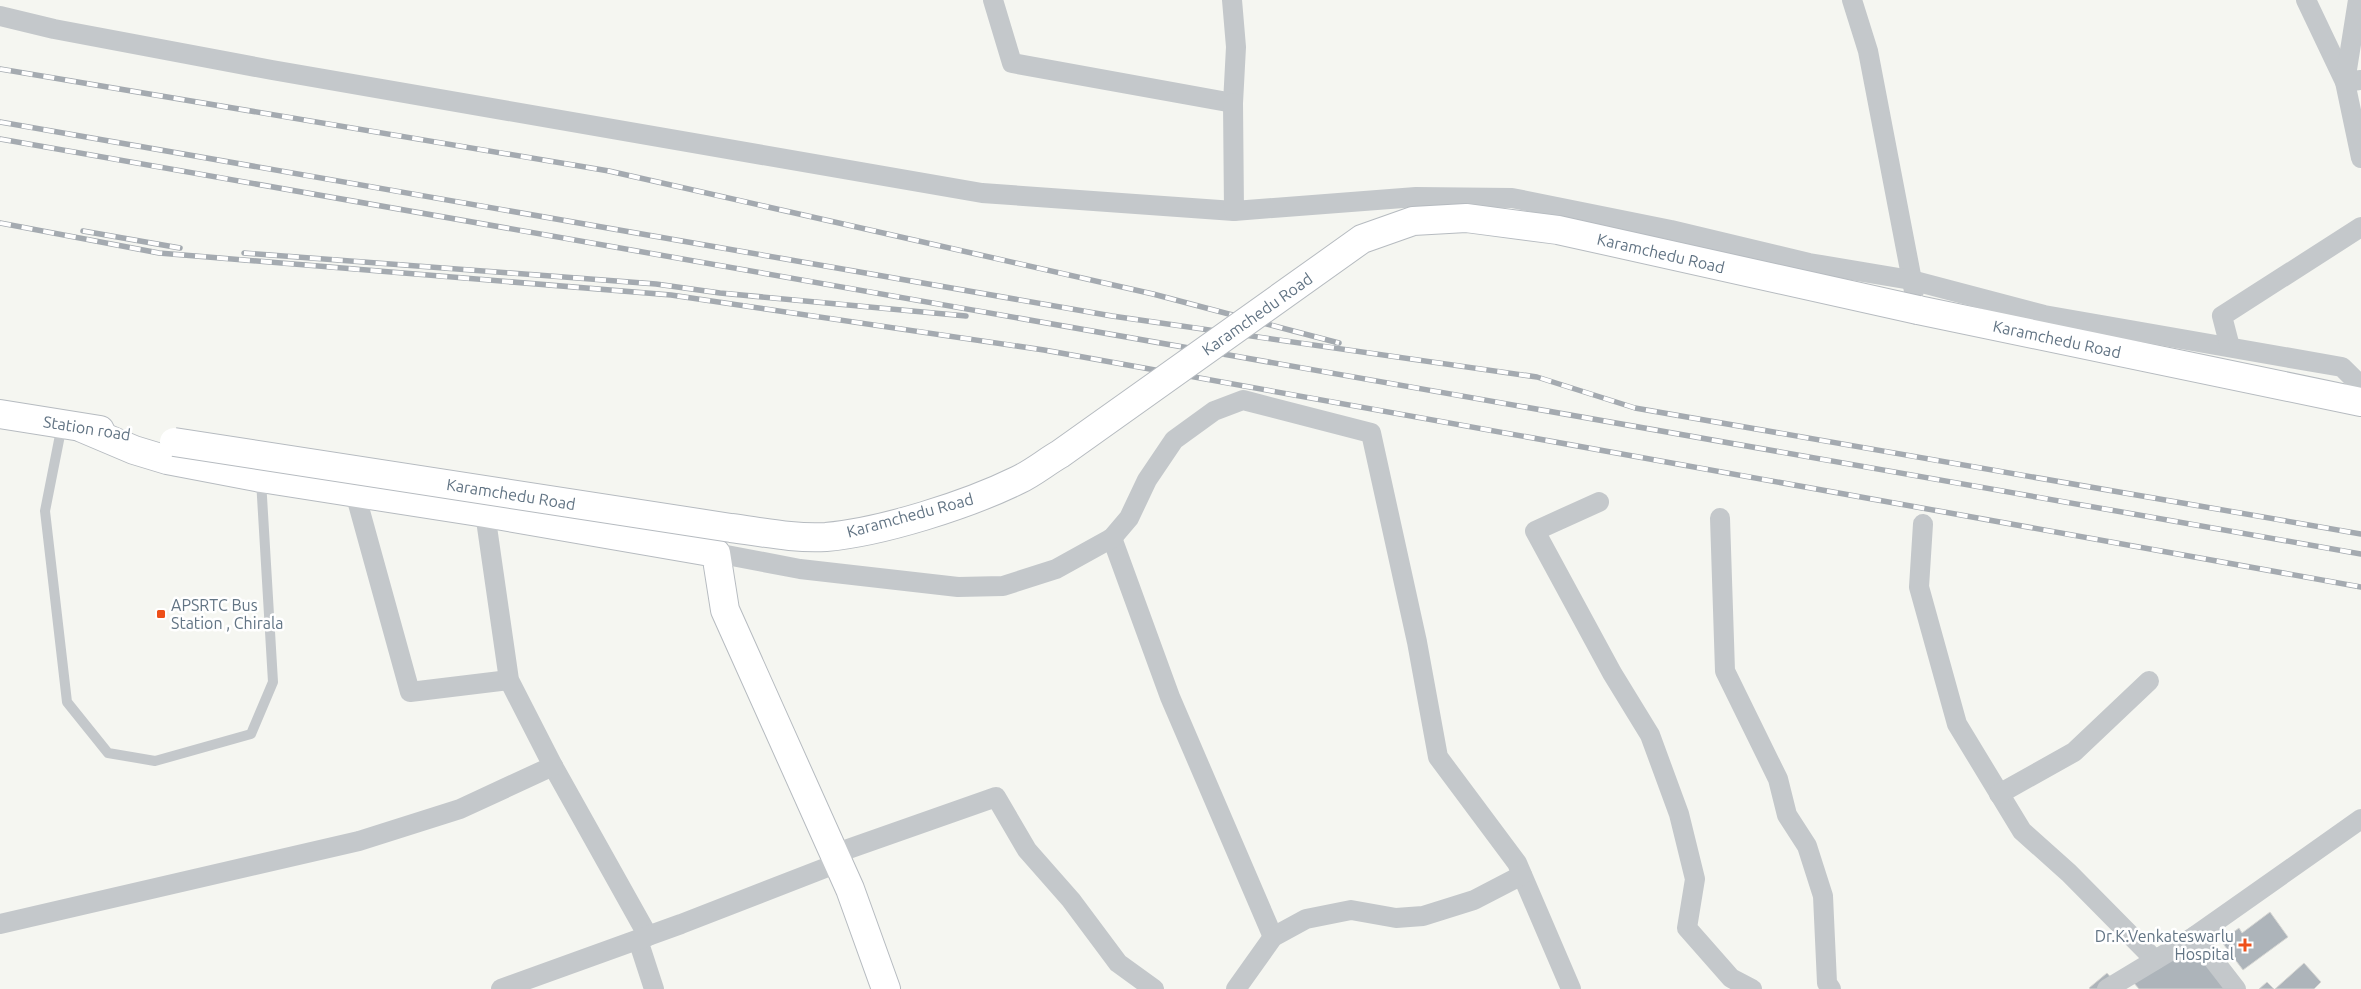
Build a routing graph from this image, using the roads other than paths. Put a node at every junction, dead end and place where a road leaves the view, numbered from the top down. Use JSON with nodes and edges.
{"nodes":[{"id":1,"x":993,"y":0,"type":"edge"},
{"id":2,"x":1232,"y":0,"type":"edge"},
{"id":3,"x":1852,"y":0,"type":"edge"},
{"id":4,"x":2306,"y":0,"type":"edge"},
{"id":5,"x":2358,"y":0,"type":"edge"},
{"id":6,"x":0,"y":16,"type":"edge"},
{"id":7,"x":2353,"y":81,"type":"edge"},
{"id":8,"x":1233,"y":103,"type":"junction"},
{"id":9,"x":2361,"y":158,"type":"edge"},
{"id":10,"x":1234,"y":211,"type":"junction"},
{"id":11,"x":2361,"y":227,"type":"edge"},
{"id":12,"x":1911,"y":280,"type":"junction"},
{"id":13,"x":1918,"y":310,"type":"junction"},
{"id":14,"x":2230,"y":347,"type":"junction"},
{"id":15,"x":2361,"y":386,"type":"edge"},
{"id":16,"x":2361,"y":402,"type":"edge"},
{"id":17,"x":0,"y":414,"type":"edge"},
{"id":18,"x":72,"y":426,"type":"junction"},
{"id":19,"x":174,"y":442,"type":"joint"},
{"id":20,"x":261,"y":478,"type":"junction"},
{"id":21,"x":355,"y":493,"type":"junction"},
{"id":22,"x":1599,"y":502,"type":"dead end"},
{"id":23,"x":485,"y":513,"type":"junction"},
{"id":24,"x":1720,"y":518,"type":"dead end"},
{"id":25,"x":1923,"y":524,"type":"dead end"},
{"id":26,"x":1112,"y":538,"type":"junction"},
{"id":27,"x":716,"y":553,"type":"junction"},
{"id":28,"x":509,"y":680,"type":"junction"},
{"id":29,"x":2149,"y":681,"type":"dead end"},
{"id":30,"x":553,"y":766,"type":"junction"},
{"id":31,"x":1999,"y":794,"type":"junction"},
{"id":32,"x":2361,"y":819,"type":"edge"},
{"id":33,"x":836,"y":858,"type":"junction"},
{"id":34,"x":1522,"y":875,"type":"junction"},
{"id":35,"x":0,"y":924,"type":"edge"},
{"id":36,"x":2196,"y":936,"type":"junction"},
{"id":37,"x":1273,"y":937,"type":"junction"},
{"id":38,"x":643,"y":938,"type":"junction"},
{"id":39,"x":2155,"y":960,"type":"junction"},
{"id":40,"x":1826,"y":987,"type":"edge"},
{"id":41,"x":501,"y":989,"type":"edge"},
{"id":42,"x":654,"y":989,"type":"edge"},
{"id":43,"x":886,"y":989,"type":"edge"},
{"id":44,"x":1154,"y":989,"type":"edge"},
{"id":45,"x":1236,"y":989,"type":"edge"},
{"id":46,"x":1570,"y":989,"type":"edge"},
{"id":47,"x":1752,"y":989,"type":"edge"},
{"id":48,"x":2107,"y":989,"type":"edge"},
{"id":49,"x":2236,"y":989,"type":"edge"}],
"edges":[{"from":1,"to":8,"type":"street"},
{"from":2,"to":8,"type":"street"},
{"from":3,"to":12,"type":"street"},
{"from":4,"to":7,"type":"street"},
{"from":5,"to":7,"type":"street"},
{"from":6,"to":10,"type":"street"},
{"from":7,"to":9,"type":"street"},
{"from":8,"to":10,"type":"street"},
{"from":10,"to":12,"type":"street"},
{"from":11,"to":14,"type":"street"},
{"from":12,"to":13,"type":"street"},
{"from":12,"to":14,"type":"street"},
{"from":13,"to":16,"type":"street","name":"Karamchedu Road"},
{"from":13,"to":19,"type":"street","name":"Karamchedu Road","bridge":true},
{"from":14,"to":15,"type":"street"},
{"from":17,"to":18,"type":"street","name":"Station road"},
{"from":18,"to":19,"type":"street","name":"Station road"},
{"from":18,"to":20,"type":"street"},
{"from":18,"to":20,"type":"lane"},
{"from":20,"to":21,"type":"street"},
{"from":21,"to":23,"type":"street"},
{"from":21,"to":28,"type":"street"},
{"from":22,"to":47,"type":"street"},
{"from":23,"to":27,"type":"street"},
{"from":23,"to":28,"type":"street"},
{"from":24,"to":40,"type":"street"},
{"from":25,"to":31,"type":"street"},
{"from":26,"to":27,"type":"street"},
{"from":26,"to":34,"type":"street"},
{"from":26,"to":37,"type":"street"},
{"from":27,"to":33,"type":"street"},
{"from":28,"to":30,"type":"street"},
{"from":29,"to":31,"type":"street"},
{"from":30,"to":35,"type":"street"},
{"from":30,"to":38,"type":"street"},
{"from":31,"to":39,"type":"street"},
{"from":32,"to":36,"type":"street"},
{"from":33,"to":38,"type":"street"},
{"from":33,"to":43,"type":"street"},
{"from":33,"to":44,"type":"street"},
{"from":34,"to":37,"type":"street"},
{"from":34,"to":46,"type":"street"},
{"from":36,"to":39,"type":"street"},
{"from":36,"to":49,"type":"street"},
{"from":37,"to":45,"type":"street"},
{"from":38,"to":41,"type":"street"},
{"from":38,"to":42,"type":"street"},
{"from":39,"to":48,"type":"street"}]}
